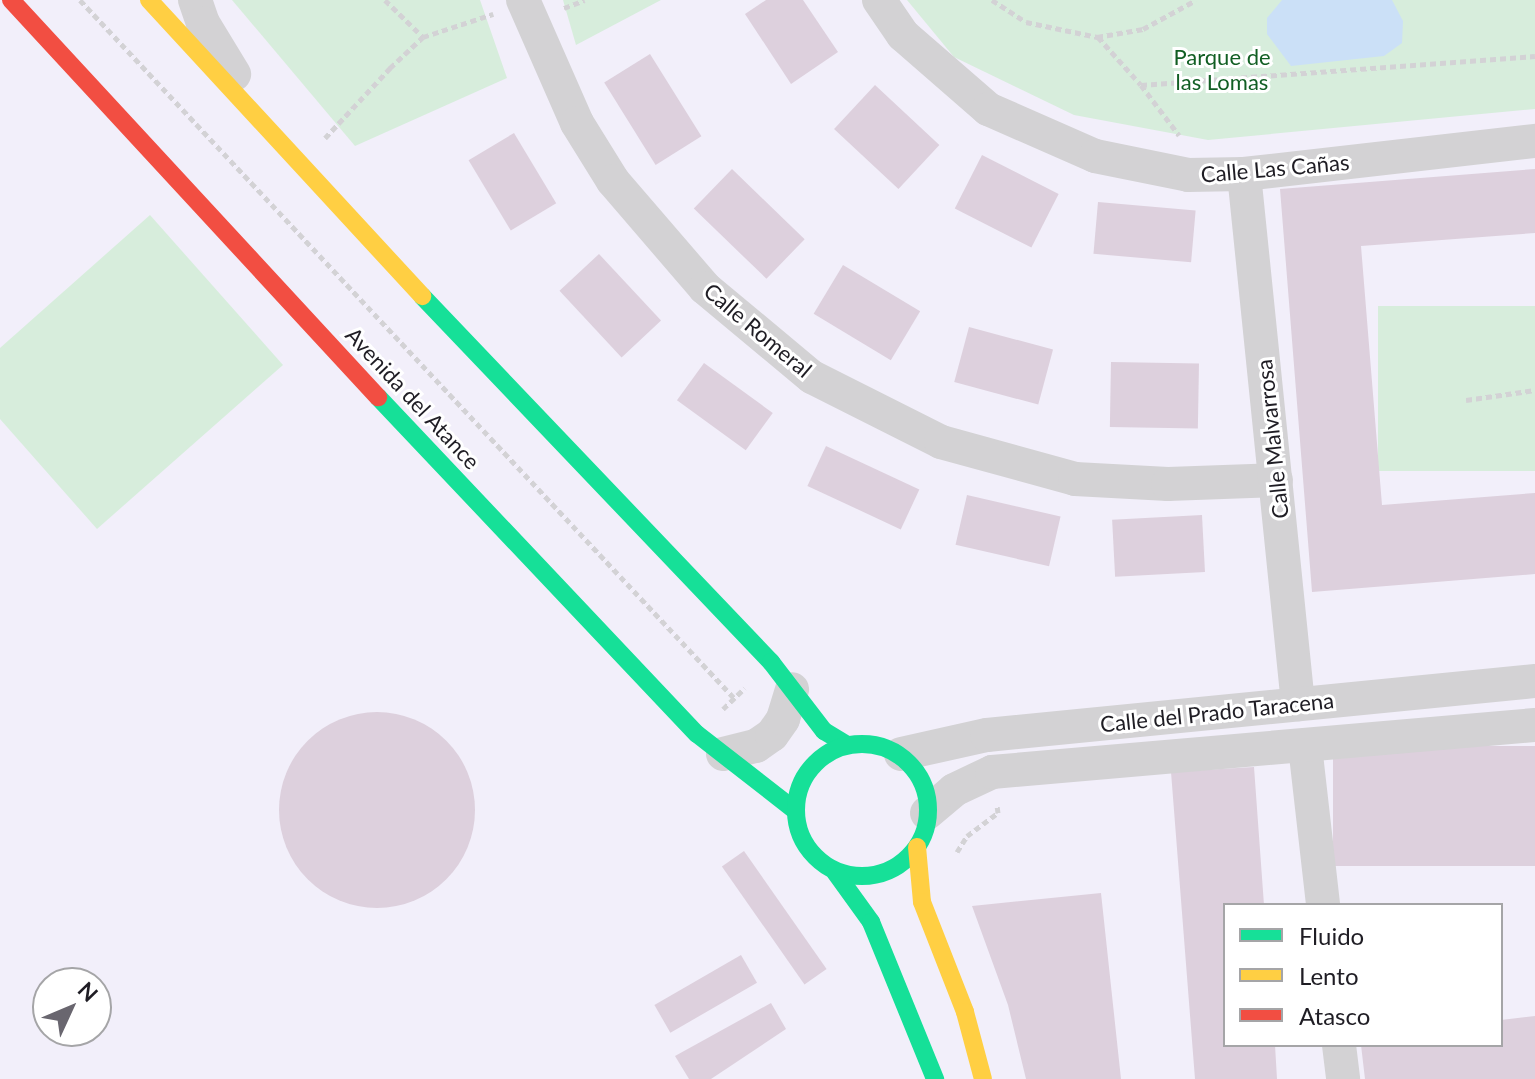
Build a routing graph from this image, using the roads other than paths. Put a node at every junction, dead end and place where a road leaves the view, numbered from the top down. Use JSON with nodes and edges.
{"nodes":[{"id":1,"x":11,"y":0,"type":"edge"},
{"id":2,"x":149,"y":0,"type":"edge"},
{"id":3,"x":195,"y":0,"type":"edge"},
{"id":4,"x":523,"y":0,"type":"edge"},
{"id":5,"x":879,"y":0,"type":"edge"},
{"id":6,"x":266,"y":125,"type":"junction"},
{"id":7,"x":1535,"y":141,"type":"edge"},
{"id":8,"x":1244,"y":174,"type":"junction"},
{"id":9,"x":1276,"y":480,"type":"junction"},
{"id":10,"x":782,"y":676,"type":"junction"},
{"id":11,"x":1535,"y":681,"type":"edge"},
{"id":12,"x":1298,"y":704,"type":"junction"},
{"id":13,"x":1535,"y":725,"type":"edge"},
{"id":14,"x":710,"y":744,"type":"junction"},
{"id":15,"x":846,"y":744,"type":"junction"},
{"id":16,"x":1305,"y":746,"type":"junction"},
{"id":17,"x":901,"y":754,"type":"junction"},
{"id":18,"x":796,"y":811,"type":"junction"},
{"id":19,"x":927,"y":813,"type":"junction"},
{"id":20,"x":917,"y":847,"type":"junction"},
{"id":21,"x":835,"y":872,"type":"junction"},
{"id":22,"x":1323,"y":903,"type":"edge"},
{"id":23,"x":1339,"y":1047,"type":"edge"},
{"id":24,"x":935,"y":1079,"type":"edge"},
{"id":25,"x":983,"y":1079,"type":"edge"},
{"id":26,"x":1343,"y":1079,"type":"edge"}],
"edges":[{"from":1,"to":14,"type":"main road","name":"Avenida del Atance"},
{"from":2,"to":6,"type":"main road"},
{"from":3,"to":6,"type":"street"},
{"from":4,"to":9,"type":"street","name":"Calle Romeral"},
{"from":5,"to":8,"type":"street","name":"Calle Las Cañas"},
{"from":6,"to":10,"type":"main road"},
{"from":7,"to":8,"type":"street","name":"Calle Las Cañas"},
{"from":8,"to":9,"type":"street","name":"Calle Malvarrosa"},
{"from":9,"to":12,"type":"street","name":"Calle Malvarrosa"},
{"from":10,"to":14,"type":"street"},
{"from":10,"to":15,"type":"main road"},
{"from":11,"to":12,"type":"street","name":"Calle del Prado Taracena"},
{"from":12,"to":17,"type":"street","name":"Calle del Prado Taracena"},
{"from":13,"to":16,"type":"street","name":"Calle del Prado Taracena"},
{"from":14,"to":18,"type":"main road","name":"Avenida del Atance"},
{"from":15,"to":17,"type":"main road"},
{"from":15,"to":18,"type":"main road"},
{"from":16,"to":19,"type":"street","name":"Calle del Prado Taracena"},
{"from":16,"to":22,"type":"street"},
{"from":17,"to":19,"type":"main road"},
{"from":18,"to":21,"type":"main road"},
{"from":19,"to":20,"type":"main road"},
{"from":20,"to":21,"type":"main road"},
{"from":20,"to":25,"type":"main road"},
{"from":21,"to":24,"type":"main road"},
{"from":23,"to":26,"type":"street"}]}
